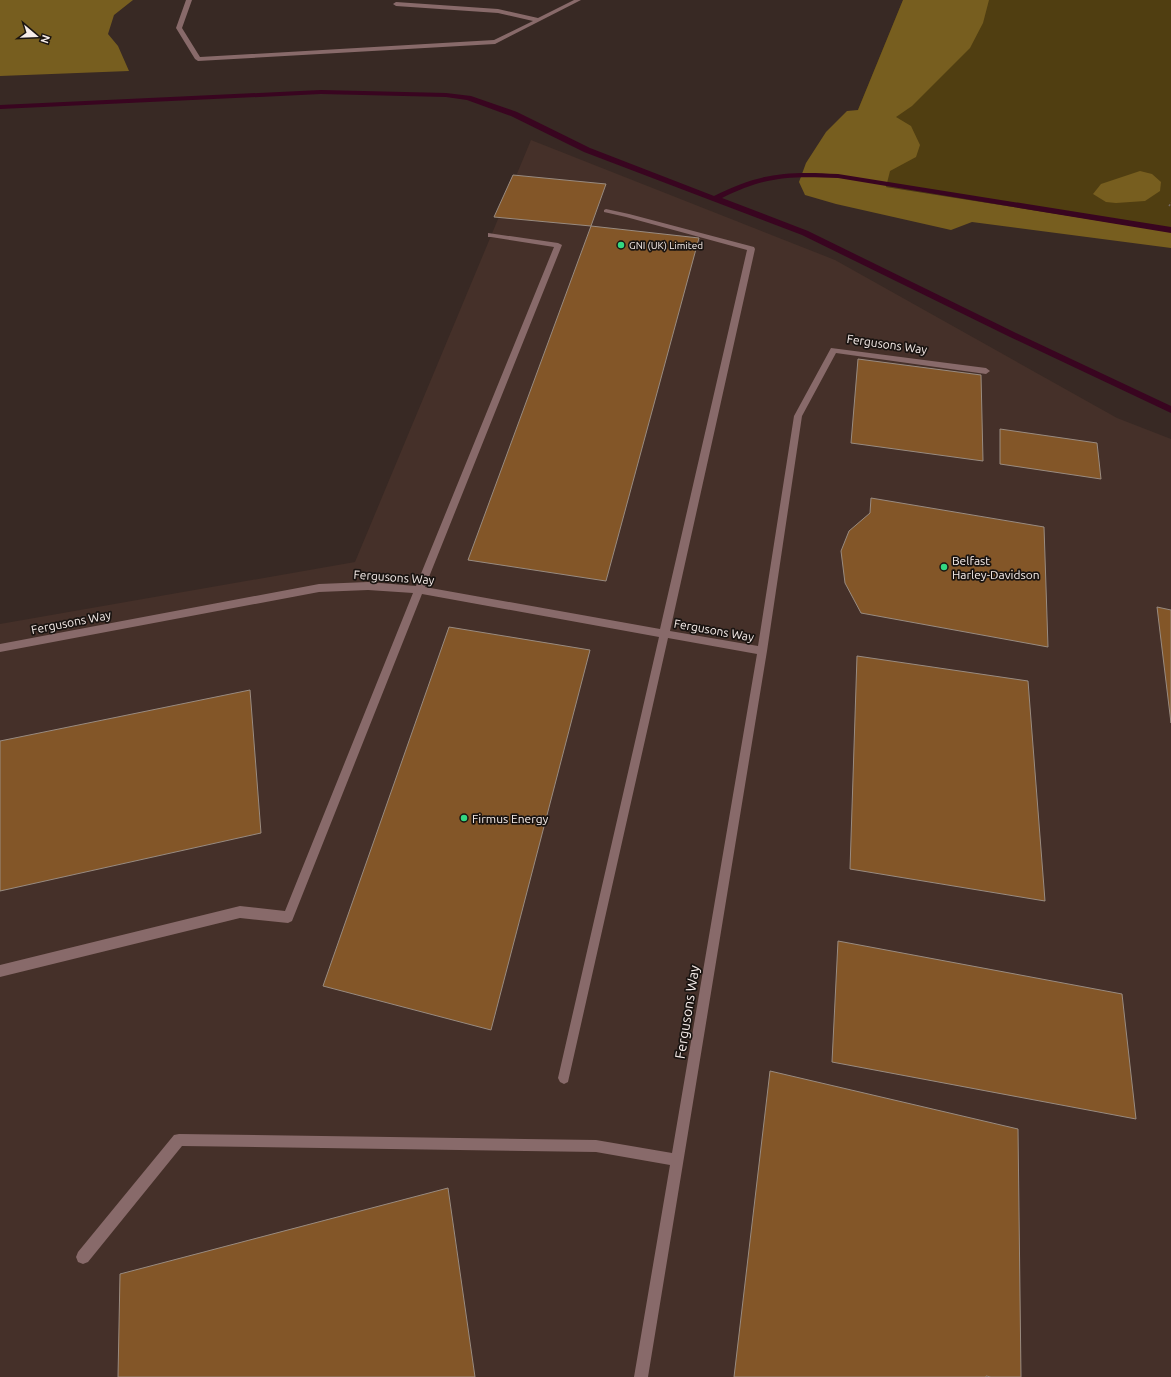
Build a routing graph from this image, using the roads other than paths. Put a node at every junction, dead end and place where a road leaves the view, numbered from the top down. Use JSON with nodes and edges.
{"nodes":[{"id":1,"x":189,"y":0,"type":"edge"},
{"id":2,"x":578,"y":0,"type":"edge"},
{"id":3,"x":396,"y":4,"type":"dead end"},
{"id":4,"x":538,"y":20,"type":"junction"},
{"id":5,"x":606,"y":211,"type":"dead end"},
{"id":6,"x":491,"y":235,"type":"dead end"},
{"id":7,"x":986,"y":372,"type":"dead end"},
{"id":8,"x":419,"y":590,"type":"junction"},
{"id":9,"x":664,"y":634,"type":"junction"},
{"id":10,"x":0,"y":648,"type":"edge"},
{"id":11,"x":762,"y":651,"type":"junction"},
{"id":12,"x":0,"y":971,"type":"edge"},
{"id":13,"x":564,"y":1078,"type":"dead end"},
{"id":14,"x":677,"y":1160,"type":"junction"},
{"id":15,"x":83,"y":1257,"type":"dead end"},
{"id":16,"x":641,"y":1377,"type":"edge"}],
"edges":[{"from":1,"to":4,"type":"street"},
{"from":2,"to":4,"type":"street"},
{"from":3,"to":4,"type":"street"},
{"from":5,"to":9,"type":"street"},
{"from":6,"to":8,"type":"street"},
{"from":7,"to":11,"type":"street","name":"Fergusons Way"},
{"from":8,"to":9,"type":"street","name":"Fergusons Way"},
{"from":8,"to":10,"type":"street","name":"Fergusons Way"},
{"from":8,"to":12,"type":"street"},
{"from":9,"to":11,"type":"street","name":"Fergusons Way"},
{"from":9,"to":13,"type":"street"},
{"from":11,"to":14,"type":"street","name":"Fergusons Way"},
{"from":14,"to":15,"type":"street"},
{"from":14,"to":16,"type":"street","name":"Fergusons Way"}]}
